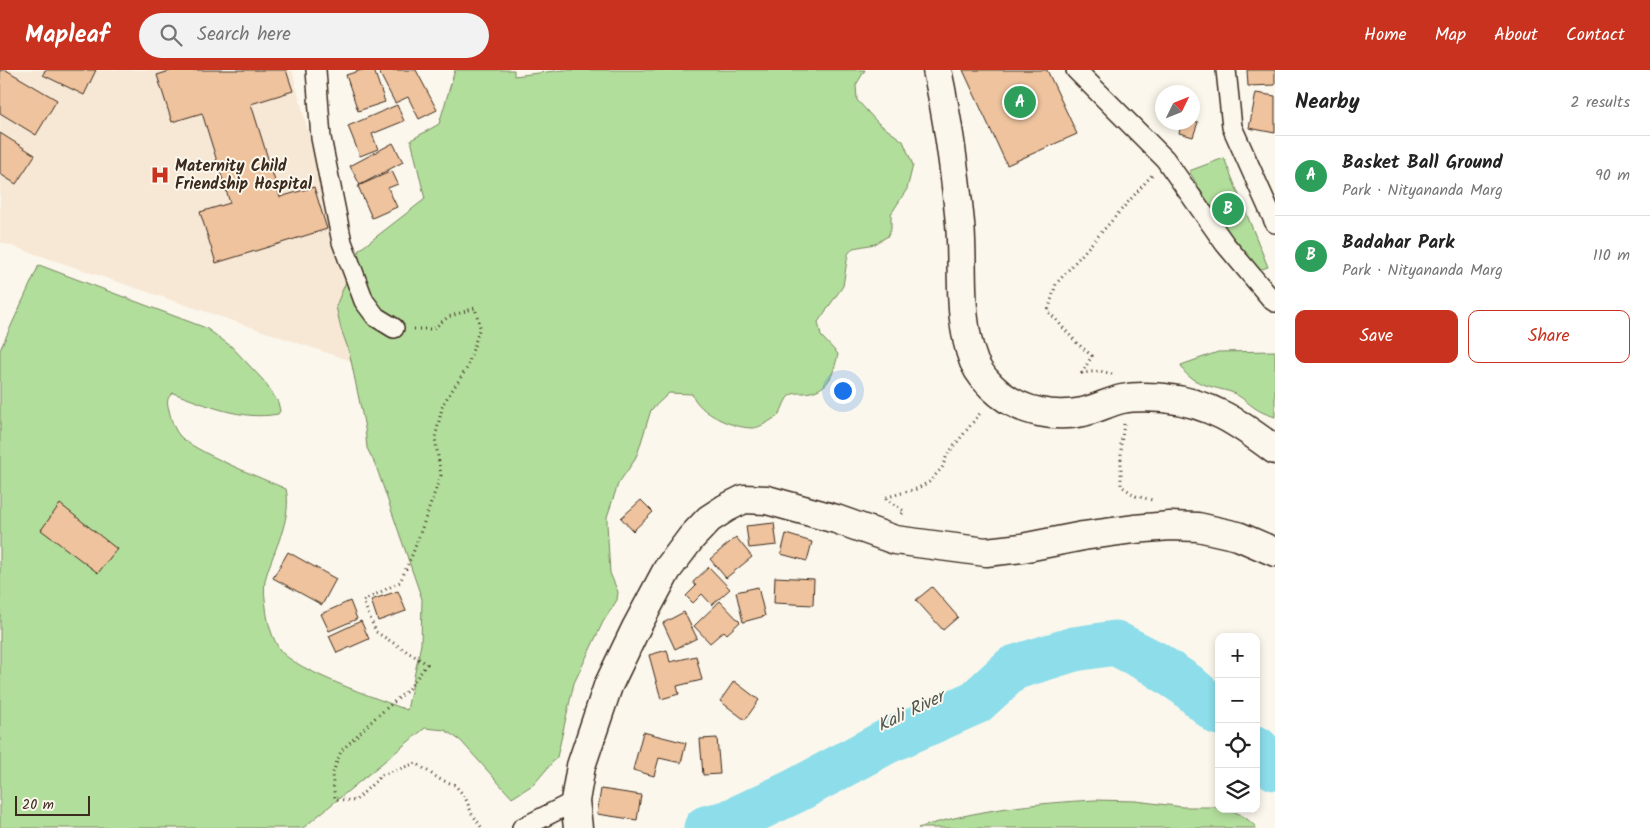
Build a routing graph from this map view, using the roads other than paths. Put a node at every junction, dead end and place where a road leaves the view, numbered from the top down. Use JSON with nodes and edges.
{"nodes":[{"id":1,"x":316,"y":70,"type":"edge"},
{"id":2,"x":937,"y":70,"type":"edge"},
{"id":3,"x":1076,"y":70,"type":"edge"},
{"id":4,"x":1226,"y":70,"type":"edge"},
{"id":5,"x":1275,"y":223,"type":"edge"},
{"id":6,"x":1275,"y":302,"type":"edge"},
{"id":7,"x":394,"y":328,"type":"road end"},
{"id":8,"x":1275,"y":450,"type":"edge"},
{"id":9,"x":1275,"y":552,"type":"edge"},
{"id":10,"x":575,"y":801,"type":"junction"},
{"id":11,"x":522,"y":828,"type":"edge"},
{"id":12,"x":578,"y":828,"type":"edge"}],
"edges":[{"from":1,"to":7,"type":"street"},
{"from":2,"to":8,"type":"main road"},
{"from":3,"to":6,"type":"street"},
{"from":4,"to":5,"type":"street"},
{"from":9,"to":10,"type":"main road"},
{"from":10,"to":11,"type":"street"},
{"from":10,"to":12,"type":"main road"}]}
